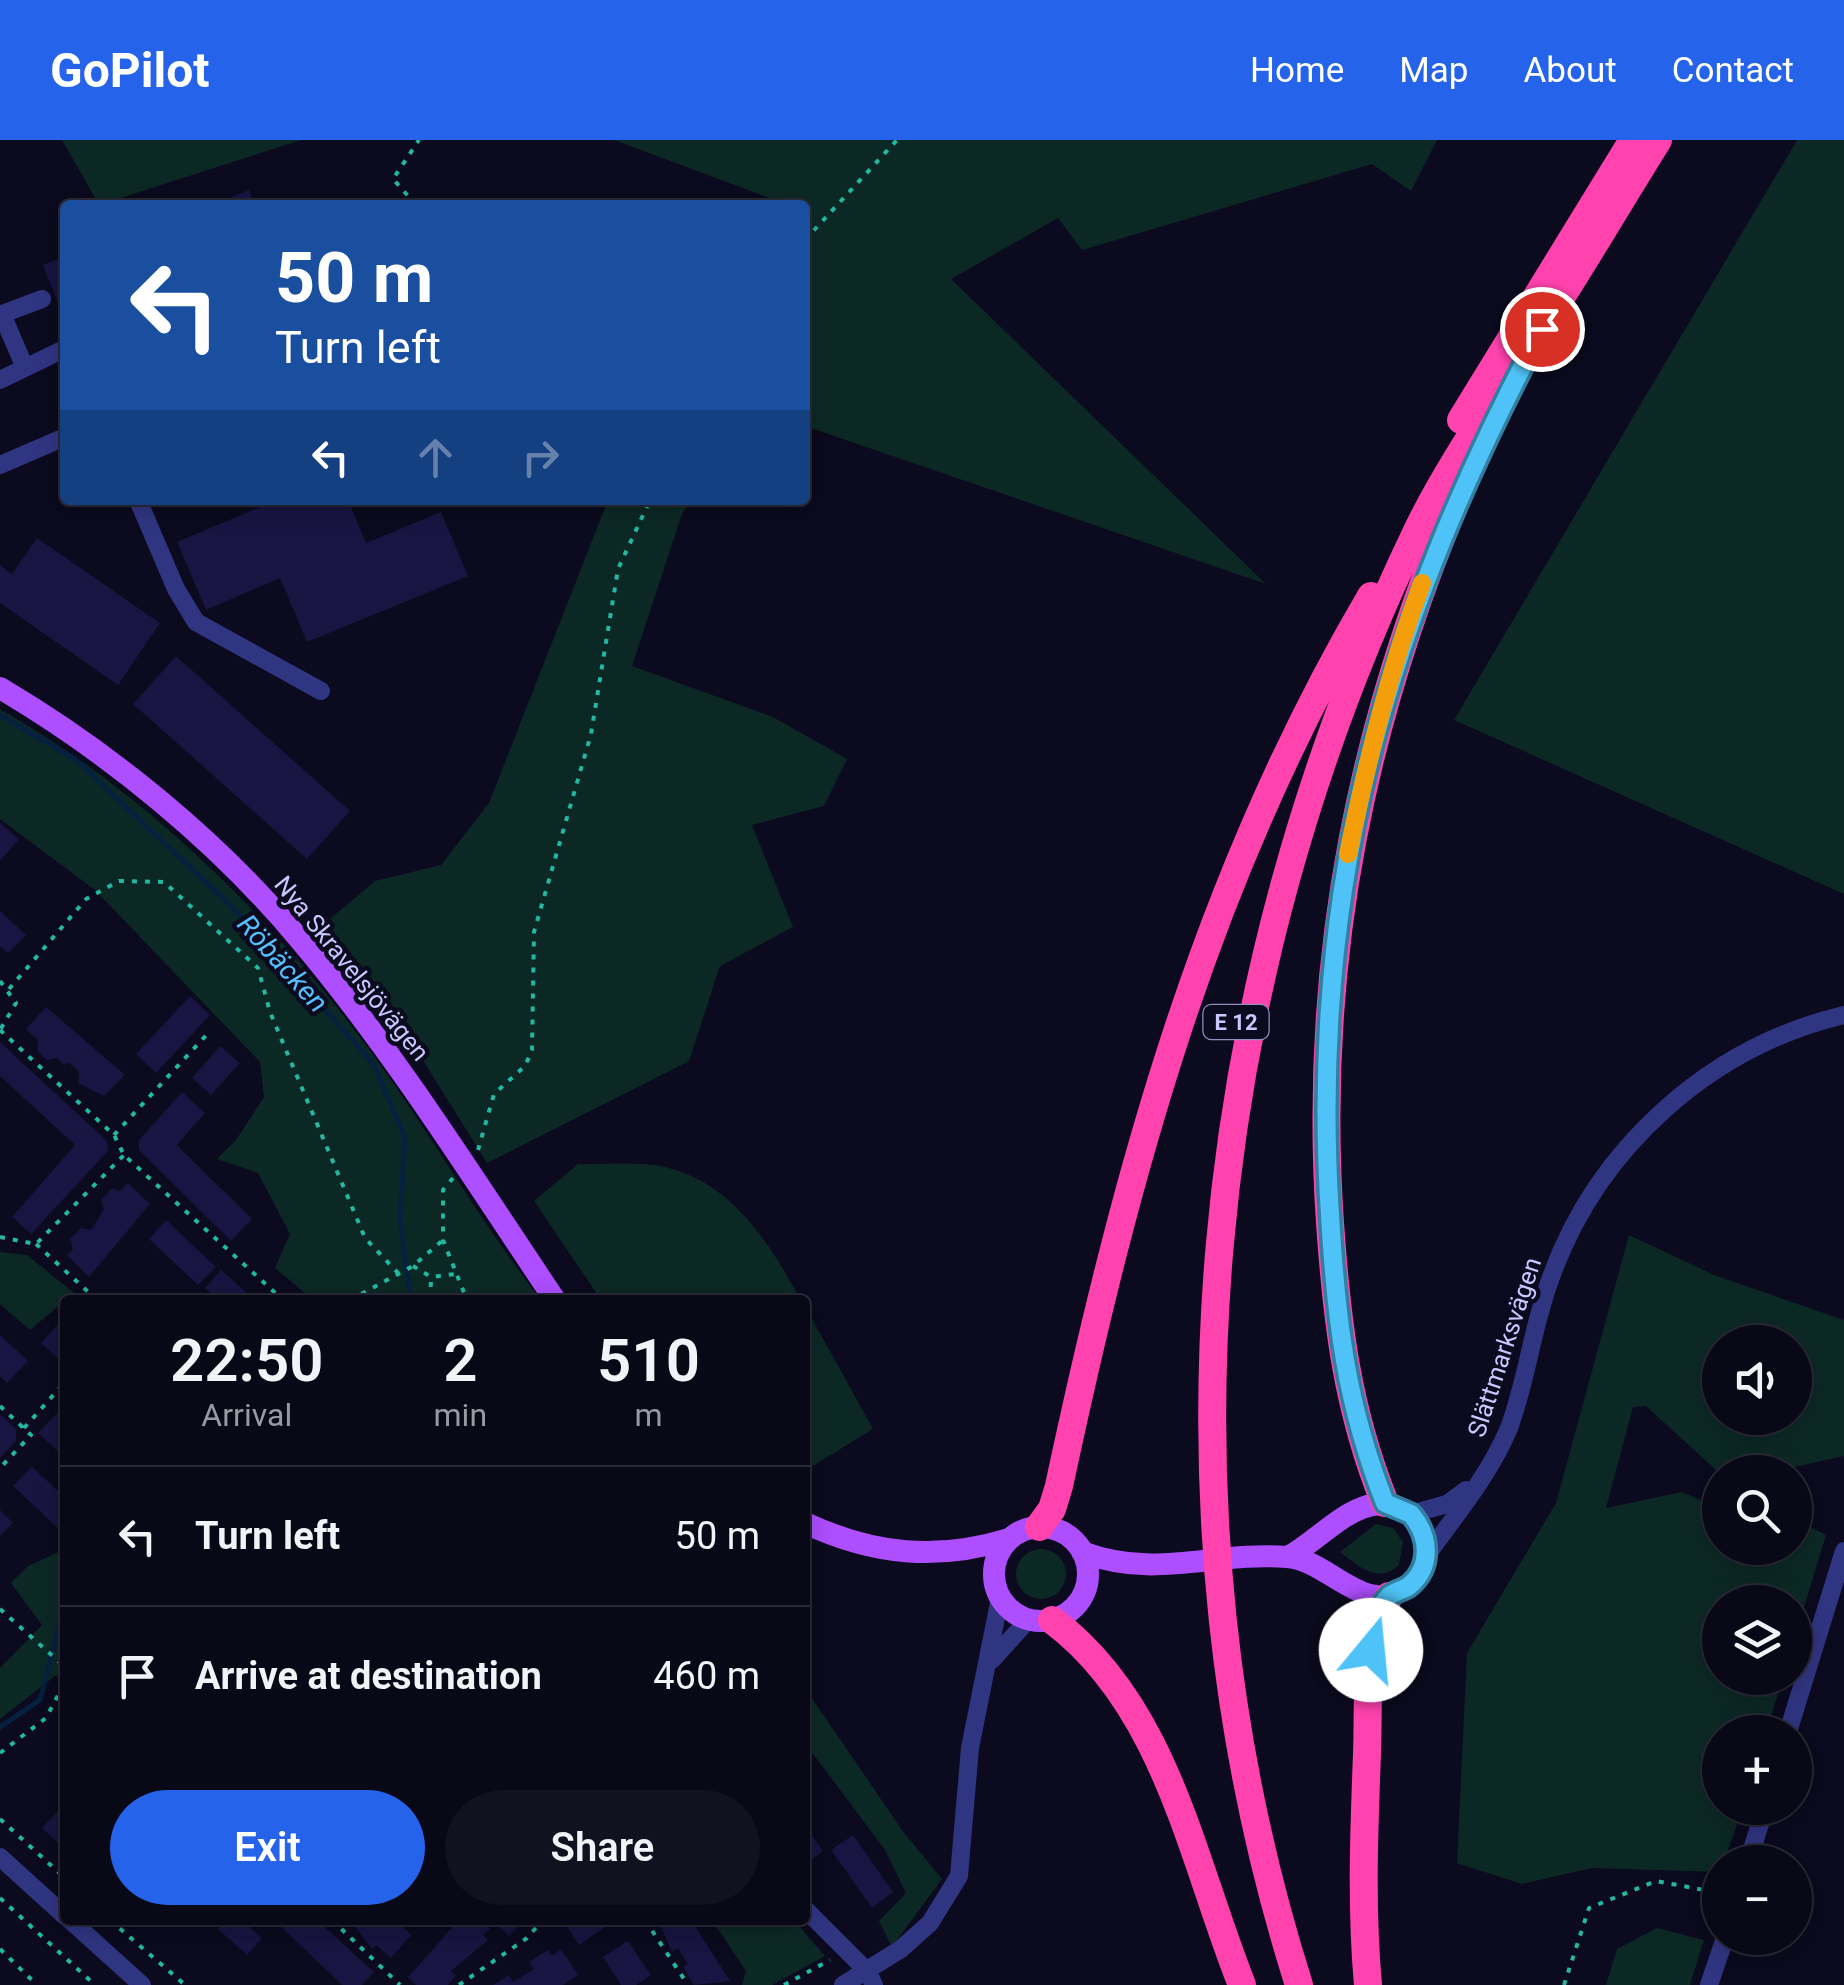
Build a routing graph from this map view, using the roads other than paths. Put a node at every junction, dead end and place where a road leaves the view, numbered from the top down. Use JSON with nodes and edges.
{"nodes":[{"id":1,"x":1633,"y":140,"type":"edge"},
{"id":2,"x":1658,"y":140,"type":"edge"},
{"id":3,"x":42,"y":299,"type":"dead end"},
{"id":4,"x":1542,"y":329,"type":"junction"},
{"id":5,"x":60,"y":351,"type":"edge"},
{"id":6,"x":25,"y":368,"type":"junction"},
{"id":7,"x":0,"y":380,"type":"edge"},
{"id":8,"x":60,"y":438,"type":"edge"},
{"id":9,"x":0,"y":464,"type":"edge"},
{"id":10,"x":140,"y":505,"type":"edge"},
{"id":11,"x":1371,"y":596,"type":"junction"},
{"id":12,"x":0,"y":688,"type":"edge"},
{"id":13,"x":321,"y":691,"type":"dead end"},
{"id":14,"x":1844,"y":1015,"type":"edge"},
{"id":15,"x":552,"y":1295,"type":"edge"},
{"id":16,"x":1481,"y":1476,"type":"junction"},
{"id":17,"x":1398,"y":1509,"type":"junction"},
{"id":18,"x":810,"y":1526,"type":"edge"},
{"id":19,"x":1039,"y":1527,"type":"junction"},
{"id":20,"x":1009,"y":1539,"type":"junction"},
{"id":21,"x":1844,"y":1550,"type":"edge"},
{"id":22,"x":1082,"y":1552,"type":"junction"},
{"id":23,"x":937,"y":1555,"type":"junction"},
{"id":24,"x":1426,"y":1556,"type":"junction"},
{"id":25,"x":1288,"y":1557,"type":"junction"},
{"id":26,"x":1144,"y":1567,"type":"junction"},
{"id":27,"x":997,"y":1588,"type":"junction"},
{"id":28,"x":1389,"y":1596,"type":"junction"},
{"id":29,"x":1082,"y":1598,"type":"junction"},
{"id":30,"x":1040,"y":1620,"type":"junction"},
{"id":31,"x":989,"y":1664,"type":"junction"},
{"id":32,"x":1793,"y":1715,"type":"edge"},
{"id":33,"x":0,"y":1857,"type":"edge"},
{"id":34,"x":60,"y":1907,"type":"edge"},
{"id":35,"x":810,"y":1914,"type":"edge"},
{"id":36,"x":81,"y":1925,"type":"edge"},
{"id":37,"x":1719,"y":1955,"type":"edge"},
{"id":38,"x":871,"y":1978,"type":"edge"},
{"id":39,"x":142,"y":1985,"type":"edge"},
{"id":40,"x":843,"y":1985,"type":"edge"},
{"id":41,"x":1242,"y":1985,"type":"edge"},
{"id":42,"x":1282,"y":1985,"type":"edge"},
{"id":43,"x":1299,"y":1985,"type":"edge"},
{"id":44,"x":1368,"y":1985,"type":"edge"},
{"id":45,"x":1709,"y":1985,"type":"edge"}],
"edges":[{"from":1,"to":11,"type":"highway","number":"E 12"},
{"from":2,"to":4,"type":"highway","number":"E 12"},
{"from":3,"to":6,"type":"street"},
{"from":4,"to":17,"type":"highway"},
{"from":4,"to":43,"type":"highway","number":"E 12"},
{"from":5,"to":6,"type":"street"},
{"from":6,"to":7,"type":"street"},
{"from":8,"to":9,"type":"street"},
{"from":10,"to":13,"type":"street"},
{"from":11,"to":19,"type":"highway"},
{"from":11,"to":42,"type":"highway","number":"E 12"},
{"from":12,"to":15,"type":"main road","name":"Nya Skravelsjövägen"},
{"from":14,"to":16,"type":"street","name":"Slättmarksvägen"},
{"from":16,"to":17,"type":"street","name":"Slättmarksvägen"},
{"from":16,"to":24,"type":"street","name":"Slättmarksvägen"},
{"from":17,"to":24,"type":"main road"},
{"from":17,"to":25,"type":"main road"},
{"from":18,"to":23,"type":"main road"},
{"from":19,"to":20,"type":"main road"},
{"from":19,"to":22,"type":"main road"},
{"from":20,"to":23,"type":"main road"},
{"from":20,"to":27,"type":"main road"},
{"from":21,"to":32,"type":"street"},
{"from":22,"to":26,"type":"main road"},
{"from":22,"to":29,"type":"main road"},
{"from":23,"to":27,"type":"main road"},
{"from":24,"to":28,"type":"main road"},
{"from":25,"to":26,"type":"main road"},
{"from":25,"to":28,"type":"main road"},
{"from":26,"to":29,"type":"main road"},
{"from":27,"to":30,"type":"main road"},
{"from":27,"to":31,"type":"street"},
{"from":28,"to":44,"type":"highway"},
{"from":29,"to":30,"type":"main road"},
{"from":30,"to":31,"type":"street"},
{"from":30,"to":41,"type":"highway"},
{"from":31,"to":38,"type":"street"},
{"from":33,"to":34,"type":"street"},
{"from":35,"to":38,"type":"street"},
{"from":36,"to":39,"type":"street"},
{"from":37,"to":45,"type":"street"},
{"from":38,"to":40,"type":"street"}]}
